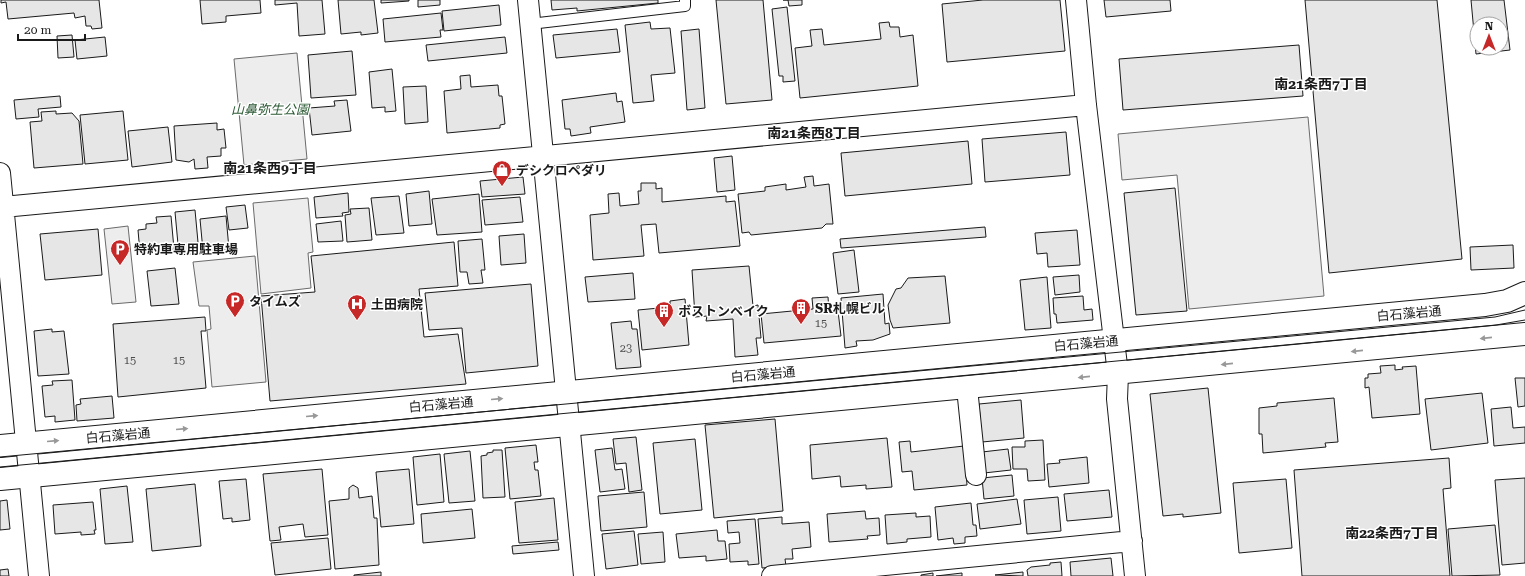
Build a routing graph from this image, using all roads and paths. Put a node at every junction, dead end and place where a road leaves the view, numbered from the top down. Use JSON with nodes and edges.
{"nodes":[{"id":1,"x":528,"y":0,"type":"edge"},
{"id":2,"x":685,"y":0,"type":"edge"},
{"id":3,"x":1076,"y":0,"type":"edge"},
{"id":4,"x":530,"y":24,"type":"junction"},
{"id":5,"x":1086,"y":106,"type":"junction"},
{"id":6,"x":543,"y":156,"type":"junction"},
{"id":7,"x":0,"y":173,"type":"edge"},
{"id":8,"x":2,"y":212,"type":"edge"},
{"id":9,"x":1525,"y":294,"type":"edge"},
{"id":10,"x":7,"y":309,"type":"edge"},
{"id":11,"x":1525,"y":334,"type":"edge"},
{"id":12,"x":1113,"y":341,"type":"junction"},
{"id":13,"x":1118,"y":374,"type":"junction"},
{"id":14,"x":967,"y":388,"type":"junction"},
{"id":15,"x":566,"y":393,"type":"junction"},
{"id":16,"x":569,"y":425,"type":"junction"},
{"id":17,"x":26,"y":443,"type":"junction"},
{"id":18,"x":0,"y":446,"type":"edge"},
{"id":19,"x":976,"y":475,"type":"dead end"},
{"id":20,"x":29,"y":476,"type":"junction"},
{"id":21,"x":0,"y":479,"type":"edge"},
{"id":22,"x":1132,"y":541,"type":"junction"},
{"id":23,"x":39,"y":576,"type":"edge"},
{"id":24,"x":584,"y":576,"type":"edge"},
{"id":25,"x":772,"y":576,"type":"edge"},
{"id":26,"x":1135,"y":576,"type":"edge"}],
"edges":[{"from":1,"to":4,"type":"street"},
{"from":2,"to":4,"type":"lane"},
{"from":3,"to":5,"type":"street"},
{"from":4,"to":6,"type":"street"},
{"from":5,"to":6,"type":"street"},
{"from":5,"to":12,"type":"street"},
{"from":6,"to":8,"type":"street"},
{"from":6,"to":15,"type":"street"},
{"from":7,"to":8,"type":"street"},
{"from":8,"to":10,"type":"street"},
{"from":9,"to":12,"type":"main road","name":"白石藻岩通"},
{"from":10,"to":17,"type":"street"},
{"from":11,"to":13,"type":"main road","one_way":true},
{"from":12,"to":13,"type":"street"},
{"from":12,"to":15,"type":"main road","name":"白石藻岩通"},
{"from":13,"to":14,"type":"main road","one_way":true},
{"from":13,"to":22,"type":"street"},
{"from":14,"to":16,"type":"main road"},
{"from":14,"to":19,"type":"street"},
{"from":15,"to":16,"type":"street"},
{"from":17,"to":15,"type":"main road","name":"白石藻岩通","one_way":true},
{"from":16,"to":20,"type":"main road"},
{"from":16,"to":24,"type":"street"},
{"from":17,"to":18,"type":"main road","name":"白石藻岩通"},
{"from":17,"to":20,"type":"street"},
{"from":20,"to":21,"type":"main road"},
{"from":20,"to":23,"type":"street"},
{"from":22,"to":25,"type":"street"},
{"from":22,"to":26,"type":"street"}]}
